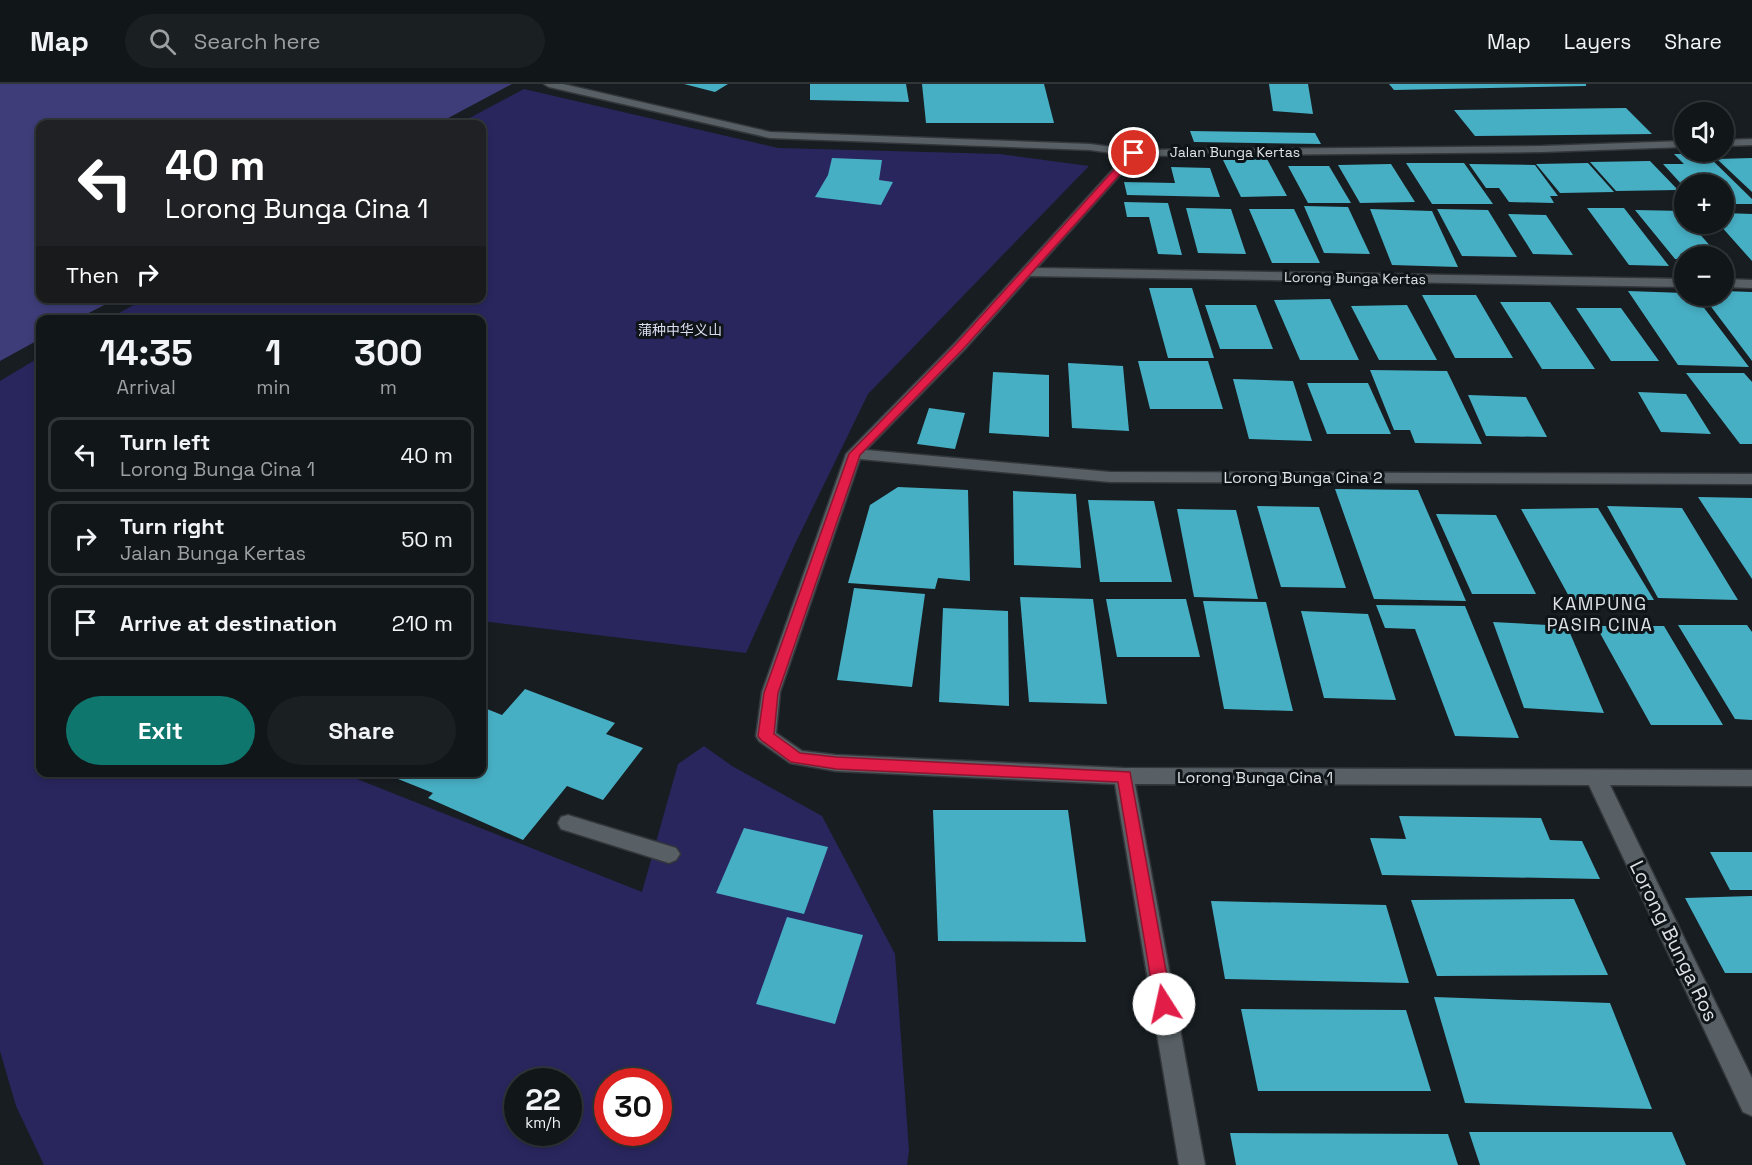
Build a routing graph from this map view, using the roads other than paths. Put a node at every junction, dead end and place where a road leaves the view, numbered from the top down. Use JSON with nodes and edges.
{"nodes":[{"id":1,"x":549,"y":84,"type":"edge"},
{"id":2,"x":1752,"y":142,"type":"edge"},
{"id":3,"x":1734,"y":143,"type":"edge"},
{"id":4,"x":1674,"y":144,"type":"edge"},
{"id":5,"x":1134,"y":153,"type":"junction"},
{"id":6,"x":1026,"y":272,"type":"junction"},
{"id":7,"x":1674,"y":283,"type":"edge"},
{"id":8,"x":1734,"y":283,"type":"edge"},
{"id":9,"x":1752,"y":284,"type":"edge"},
{"id":10,"x":855,"y":454,"type":"junction"},
{"id":11,"x":1752,"y":479,"type":"edge"},
{"id":12,"x":1124,"y":776,"type":"junction"},
{"id":13,"x":1596,"y":778,"type":"junction"},
{"id":14,"x":1752,"y":778,"type":"edge"},
{"id":15,"x":568,"y":823,"type":"dead end"},
{"id":16,"x":669,"y":855,"type":"dead end"},
{"id":17,"x":1752,"y":1104,"type":"edge"},
{"id":18,"x":1192,"y":1165,"type":"edge"}],
"edges":[{"from":1,"to":5,"type":"street","name":"Jalan Bunga Kertas"},
{"from":2,"to":3,"type":"street"},
{"from":4,"to":5,"type":"street","name":"Jalan Bunga Kertas"},
{"from":5,"to":6,"type":"street"},
{"from":6,"to":7,"type":"street","name":"Lorong Bunga Kertas"},
{"from":6,"to":10,"type":"street"},
{"from":8,"to":9,"type":"street"},
{"from":10,"to":11,"type":"street","name":"Lorong Bunga Cina 2"},
{"from":10,"to":12,"type":"street","name":"Lorong Bunga Cina 1"},
{"from":12,"to":13,"type":"street","name":"Lorong Bunga Cina 1"},
{"from":12,"to":18,"type":"street"},
{"from":13,"to":14,"type":"street","name":"Lorong Bunga Cina 1"},
{"from":13,"to":17,"type":"street","name":"Lorong Bunga Ros"},
{"from":15,"to":16,"type":"street"}]}
